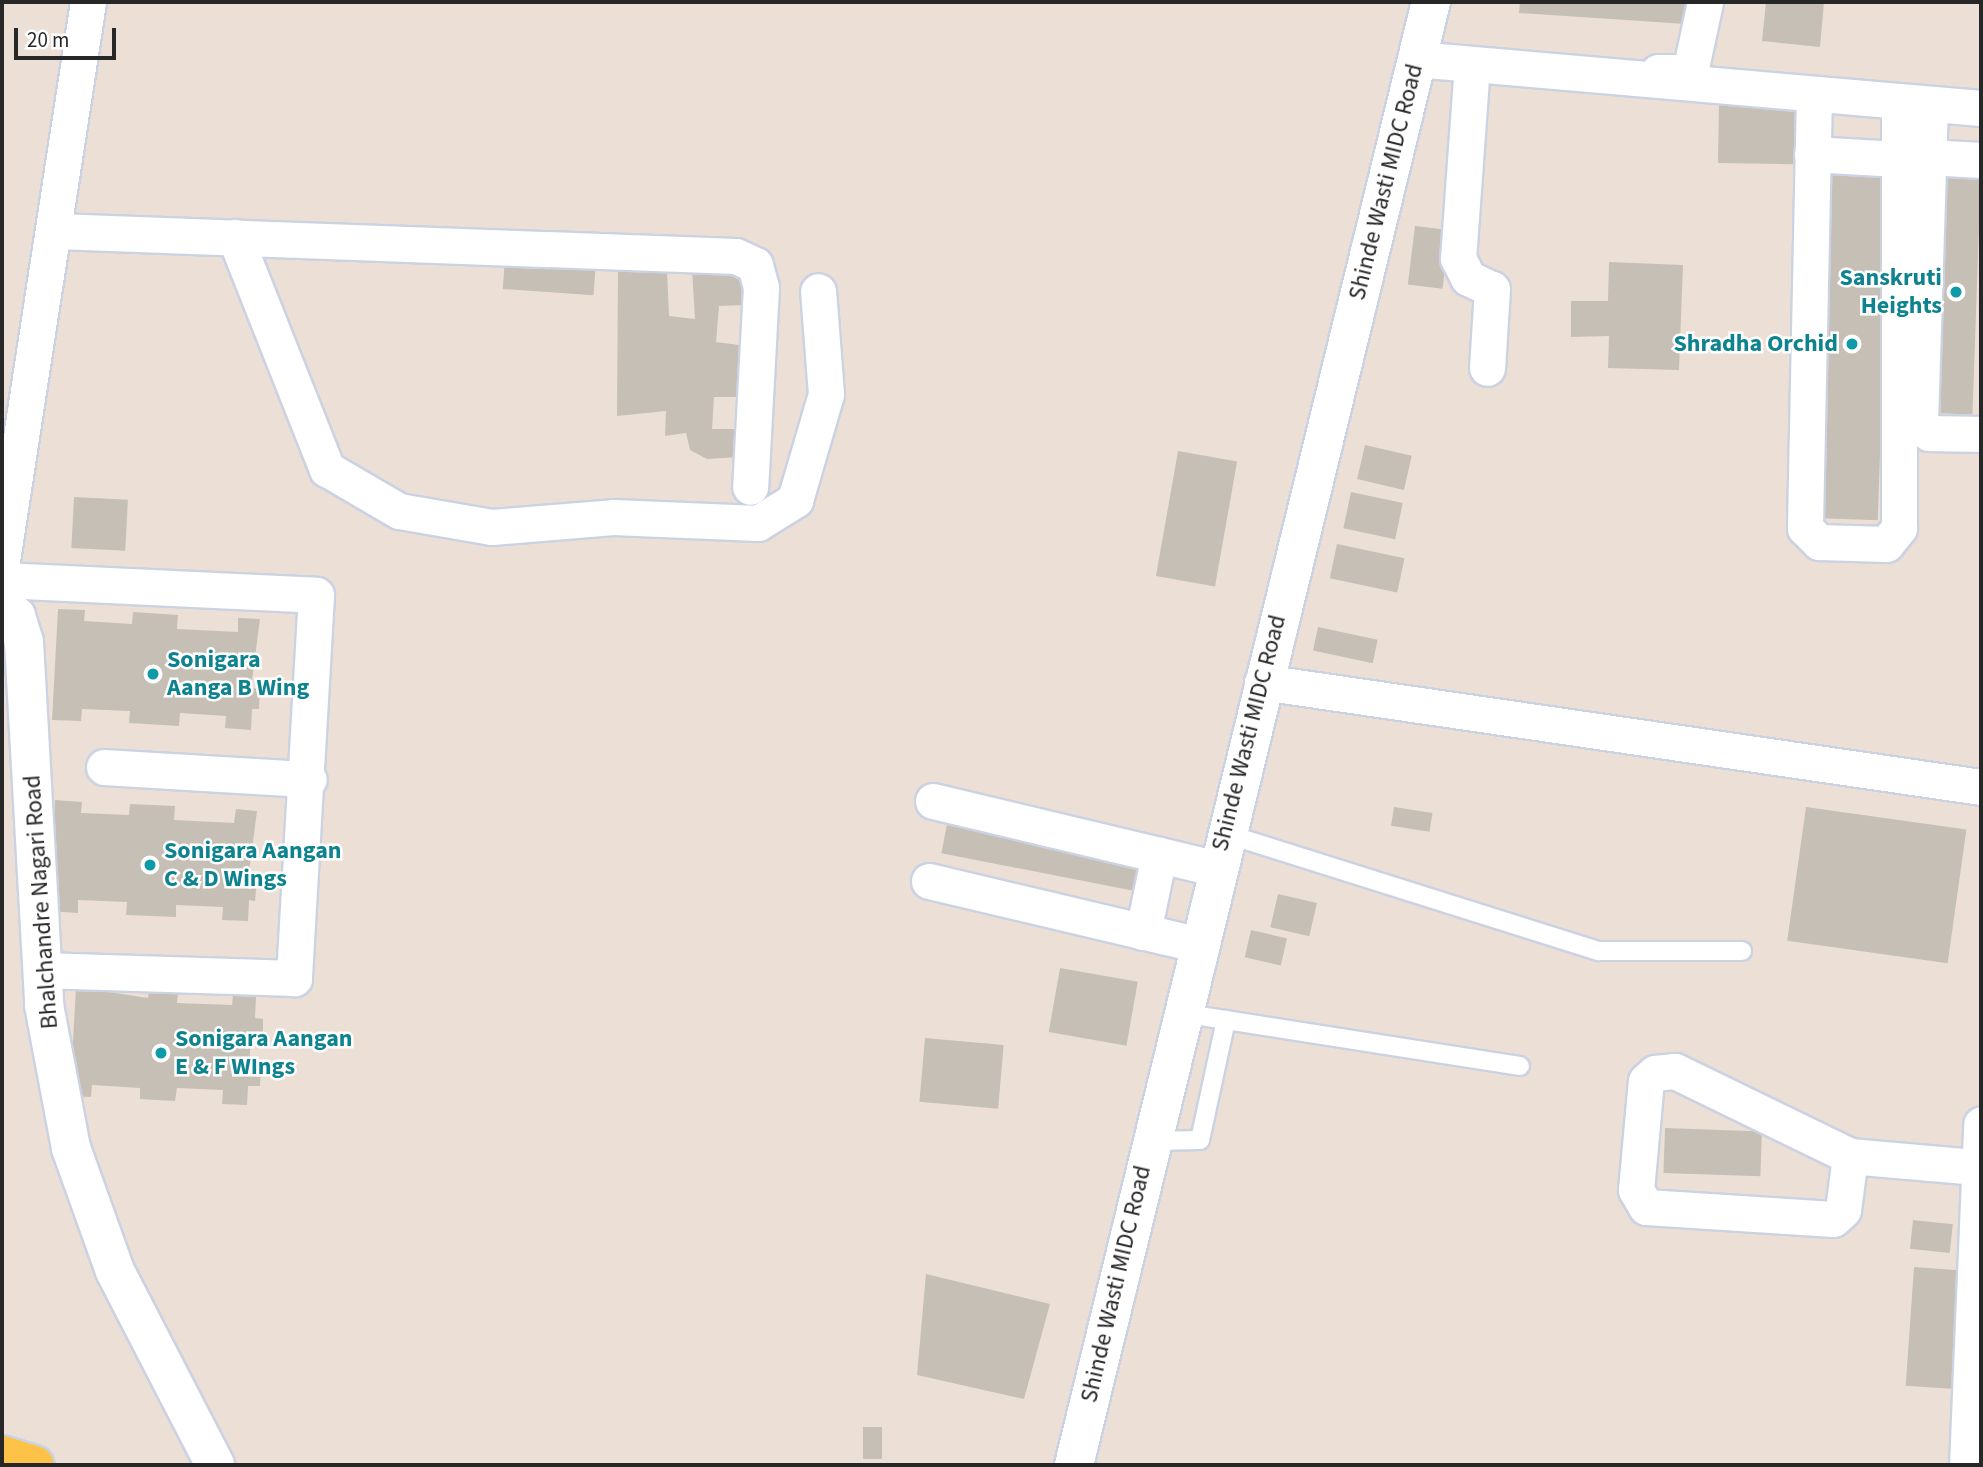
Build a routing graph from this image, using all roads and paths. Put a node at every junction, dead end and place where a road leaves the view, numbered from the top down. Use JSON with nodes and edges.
{"nodes":[{"id":1,"x":88,"y":2,"type":"edge"},
{"id":2,"x":1431,"y":2,"type":"edge"},
{"id":3,"x":1704,"y":2,"type":"edge"},
{"id":4,"x":1418,"y":52,"type":"junction"},
{"id":5,"x":1472,"y":64,"type":"junction"},
{"id":6,"x":1814,"y":94,"type":"junction"},
{"id":7,"x":1914,"y":103,"type":"junction"},
{"id":8,"x":1981,"y":108,"type":"edge"},
{"id":9,"x":1812,"y":154,"type":"junction"},
{"id":10,"x":1913,"y":158,"type":"junction"},
{"id":11,"x":1981,"y":160,"type":"edge"},
{"id":12,"x":57,"y":230,"type":"junction"},
{"id":13,"x":235,"y":237,"type":"junction"},
{"id":14,"x":818,"y":291,"type":"dead end"},
{"id":15,"x":1487,"y":368,"type":"dead end"},
{"id":16,"x":1981,"y":434,"type":"edge"},
{"id":17,"x":750,"y":487,"type":"dead end"},
{"id":18,"x":2,"y":560,"type":"edge"},
{"id":19,"x":2,"y":580,"type":"edge"},
{"id":20,"x":2,"y":611,"type":"edge"},
{"id":21,"x":1262,"y":682,"type":"junction"},
{"id":22,"x":104,"y":767,"type":"dead end"},
{"id":23,"x":309,"y":779,"type":"junction"},
{"id":24,"x":1981,"y":787,"type":"edge"},
{"id":25,"x":933,"y":801,"type":"dead end"},
{"id":26,"x":1220,"y":851,"type":"junction"},
{"id":27,"x":1159,"y":855,"type":"junction"},
{"id":28,"x":929,"y":881,"type":"dead end"},
{"id":29,"x":1143,"y":932,"type":"junction"},
{"id":30,"x":1196,"y":944,"type":"junction"},
{"id":31,"x":1742,"y":951,"type":"dead end"},
{"id":32,"x":42,"y":970,"type":"junction"},
{"id":33,"x":1180,"y":1013,"type":"junction"},
{"id":34,"x":1226,"y":1020,"type":"junction"},
{"id":35,"x":1520,"y":1066,"type":"dead end"},
{"id":36,"x":1981,"y":1124,"type":"edge"},
{"id":37,"x":1150,"y":1141,"type":"junction"},
{"id":38,"x":1850,"y":1156,"type":"junction"},
{"id":39,"x":1977,"y":1167,"type":"junction"},
{"id":40,"x":2,"y":1455,"type":"edge"},
{"id":41,"x":35,"y":1465,"type":"edge"},
{"id":42,"x":215,"y":1465,"type":"edge"},
{"id":43,"x":1074,"y":1465,"type":"edge"},
{"id":44,"x":1967,"y":1465,"type":"edge"}],
"edges":[{"from":1,"to":12,"type":"street"},
{"from":2,"to":4,"type":"street","name":"Shinde Wasti MIDC Road"},
{"from":3,"to":4,"type":"street"},
{"from":4,"to":5,"type":"street"},
{"from":4,"to":21,"type":"street","name":"Shinde Wasti MIDC Road"},
{"from":5,"to":6,"type":"street"},
{"from":5,"to":15,"type":"street"},
{"from":6,"to":7,"type":"street"},
{"from":6,"to":9,"type":"street"},
{"from":7,"to":8,"type":"street"},
{"from":7,"to":10,"type":"street"},
{"from":9,"to":10,"type":"street"},
{"from":9,"to":10,"type":"street"},
{"from":10,"to":11,"type":"street"},
{"from":10,"to":16,"type":"street"},
{"from":12,"to":13,"type":"street"},
{"from":12,"to":18,"type":"street"},
{"from":13,"to":14,"type":"street"},
{"from":13,"to":17,"type":"street"},
{"from":19,"to":23,"type":"street"},
{"from":20,"to":32,"type":"street","name":"Bhalchandre Nagari Road"},
{"from":21,"to":24,"type":"street"},
{"from":21,"to":26,"type":"street","name":"Shinde Wasti MIDC Road"},
{"from":22,"to":23,"type":"street"},
{"from":23,"to":32,"type":"street"},
{"from":25,"to":27,"type":"street"},
{"from":26,"to":27,"type":"street"},
{"from":26,"to":30,"type":"street","name":"Shinde Wasti MIDC Road"},
{"from":26,"to":31,"type":"lane"},
{"from":27,"to":29,"type":"street"},
{"from":28,"to":29,"type":"street"},
{"from":29,"to":30,"type":"street"},
{"from":30,"to":33,"type":"street","name":"Shinde Wasti MIDC Road"},
{"from":32,"to":42,"type":"street","name":"Bhalchandre Nagari Road"},
{"from":33,"to":34,"type":"lane"},
{"from":33,"to":37,"type":"street","name":"Shinde Wasti MIDC Road"},
{"from":34,"to":35,"type":"lane"},
{"from":34,"to":37,"type":"lane"},
{"from":36,"to":39,"type":"street"},
{"from":37,"to":43,"type":"street","name":"Shinde Wasti MIDC Road"},
{"from":38,"to":38,"type":"street"},
{"from":38,"to":39,"type":"street"},
{"from":39,"to":44,"type":"street"},
{"from":40,"to":41,"type":"main road"}]}
